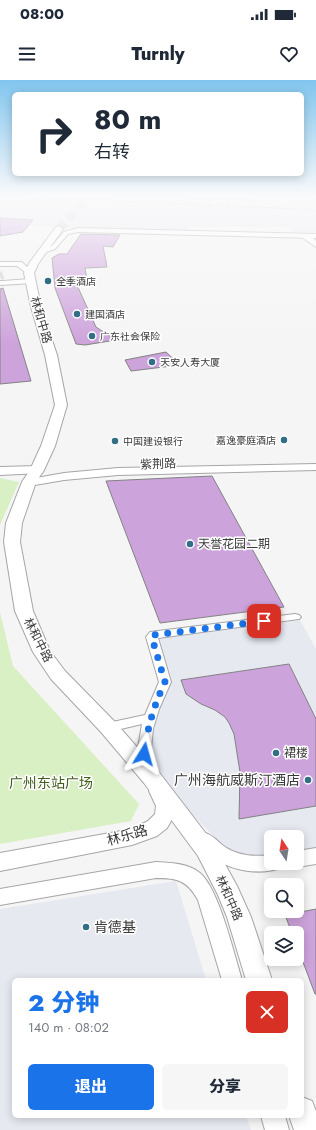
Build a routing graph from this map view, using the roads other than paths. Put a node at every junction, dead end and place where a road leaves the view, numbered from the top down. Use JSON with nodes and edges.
{"nodes":[{"id":1,"x":47,"y":246,"type":"edge"},
{"id":2,"x":55,"y":246,"type":"edge"},
{"id":3,"x":43,"y":251,"type":"junction"},
{"id":4,"x":0,"y":264,"type":"edge"},
{"id":5,"x":29,"y":277,"type":"junction"},
{"id":6,"x":3,"y":279,"type":"dead end"},
{"id":7,"x":316,"y":461,"type":"edge"},
{"id":8,"x":316,"y":467,"type":"edge"},
{"id":9,"x":0,"y":471,"type":"edge"},
{"id":10,"x":33,"y":476,"type":"junction"},
{"id":11,"x":295,"y":617,"type":"dead end"},
{"id":12,"x":150,"y":718,"type":"junction"},
{"id":13,"x":108,"y":727,"type":"junction"},
{"id":14,"x":142,"y":767,"type":"junction"},
{"id":15,"x":156,"y":785,"type":"junction"},
{"id":16,"x":316,"y":856,"type":"edge"},
{"id":17,"x":304,"y":859,"type":"edge"},
{"id":18,"x":0,"y":862,"type":"edge"},
{"id":19,"x":264,"y":863,"type":"edge"},
{"id":20,"x":0,"y":897,"type":"edge"},
{"id":21,"x":231,"y":978,"type":"edge"},
{"id":22,"x":258,"y":978,"type":"edge"},
{"id":23,"x":304,"y":1117,"type":"edge"},
{"id":24,"x":274,"y":1118,"type":"edge"},
{"id":25,"x":277,"y":1130,"type":"edge"},
{"id":26,"x":308,"y":1130,"type":"edge"}],
"edges":[{"from":1,"to":3,"type":"main road"},
{"from":2,"to":3,"type":"street"},
{"from":3,"to":5,"type":"main road"},
{"from":4,"to":5,"type":"street"},
{"from":5,"to":6,"type":"street"},
{"from":5,"to":10,"type":"main road","name":"林和中路"},
{"from":7,"to":10,"type":"street","name":"紫荆路"},
{"from":8,"to":10,"type":"street","name":"紫荆路"},
{"from":9,"to":10,"type":"main road","name":"紫荆路"},
{"from":10,"to":13,"type":"main road","name":"林和中路"},
{"from":11,"to":12,"type":"street"},
{"from":12,"to":13,"type":"street"},
{"from":12,"to":14,"type":"street"},
{"from":13,"to":14,"type":"main road","name":"林和中路"},
{"from":14,"to":15,"type":"main road","name":"林和中路"},
{"from":15,"to":18,"type":"main road","name":"林乐路"},
{"from":15,"to":19,"type":"street"},
{"from":15,"to":22,"type":"main road","name":"林和中路"},
{"from":16,"to":17,"type":"street"},
{"from":20,"to":21,"type":"street","name":"林和中路"},
{"from":23,"to":26,"type":"main road"},
{"from":24,"to":25,"type":"street"}]}
